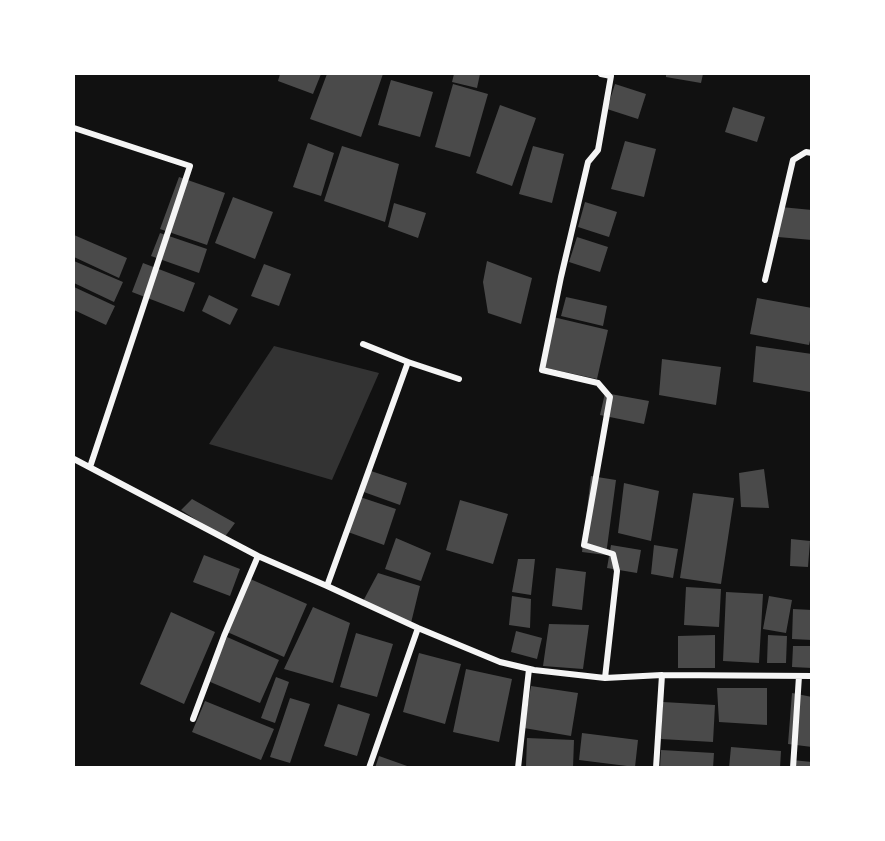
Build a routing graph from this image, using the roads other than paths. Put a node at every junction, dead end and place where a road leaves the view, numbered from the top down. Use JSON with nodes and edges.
{"nodes":[{"id":1,"x":601,"y":74,"type":"edge"},
{"id":2,"x":74,"y":128,"type":"edge"},
{"id":3,"x":812,"y":153,"type":"edge"},
{"id":4,"x":765,"y":280,"type":"dead end"},
{"id":5,"x":363,"y":344,"type":"dead end"},
{"id":6,"x":408,"y":362,"type":"junction"},
{"id":7,"x":459,"y":379,"type":"dead end"},
{"id":8,"x":74,"y":459,"type":"edge"},
{"id":9,"x":90,"y":467,"type":"junction"},
{"id":10,"x":258,"y":556,"type":"junction"},
{"id":11,"x":327,"y":586,"type":"junction"},
{"id":12,"x":418,"y":628,"type":"junction"},
{"id":13,"x":529,"y":669,"type":"junction"},
{"id":14,"x":662,"y":675,"type":"junction"},
{"id":15,"x":799,"y":676,"type":"junction"},
{"id":16,"x":812,"y":676,"type":"edge"},
{"id":17,"x":605,"y":678,"type":"junction"},
{"id":18,"x":193,"y":719,"type":"dead end"},
{"id":19,"x":369,"y":768,"type":"edge"},
{"id":20,"x":518,"y":768,"type":"edge"},
{"id":21,"x":656,"y":768,"type":"edge"},
{"id":22,"x":793,"y":768,"type":"edge"}],
"edges":[{"from":1,"to":17,"type":"street"},
{"from":2,"to":9,"type":"street"},
{"from":3,"to":4,"type":"street"},
{"from":5,"to":6,"type":"street"},
{"from":6,"to":7,"type":"street"},
{"from":6,"to":11,"type":"street"},
{"from":8,"to":9,"type":"street"},
{"from":9,"to":10,"type":"street"},
{"from":10,"to":11,"type":"street"},
{"from":10,"to":18,"type":"street"},
{"from":11,"to":12,"type":"street"},
{"from":12,"to":13,"type":"street"},
{"from":12,"to":19,"type":"street"},
{"from":13,"to":17,"type":"street"},
{"from":13,"to":20,"type":"street"},
{"from":14,"to":15,"type":"street"},
{"from":14,"to":17,"type":"street"},
{"from":14,"to":21,"type":"street"},
{"from":15,"to":16,"type":"street"},
{"from":15,"to":22,"type":"street"}]}
